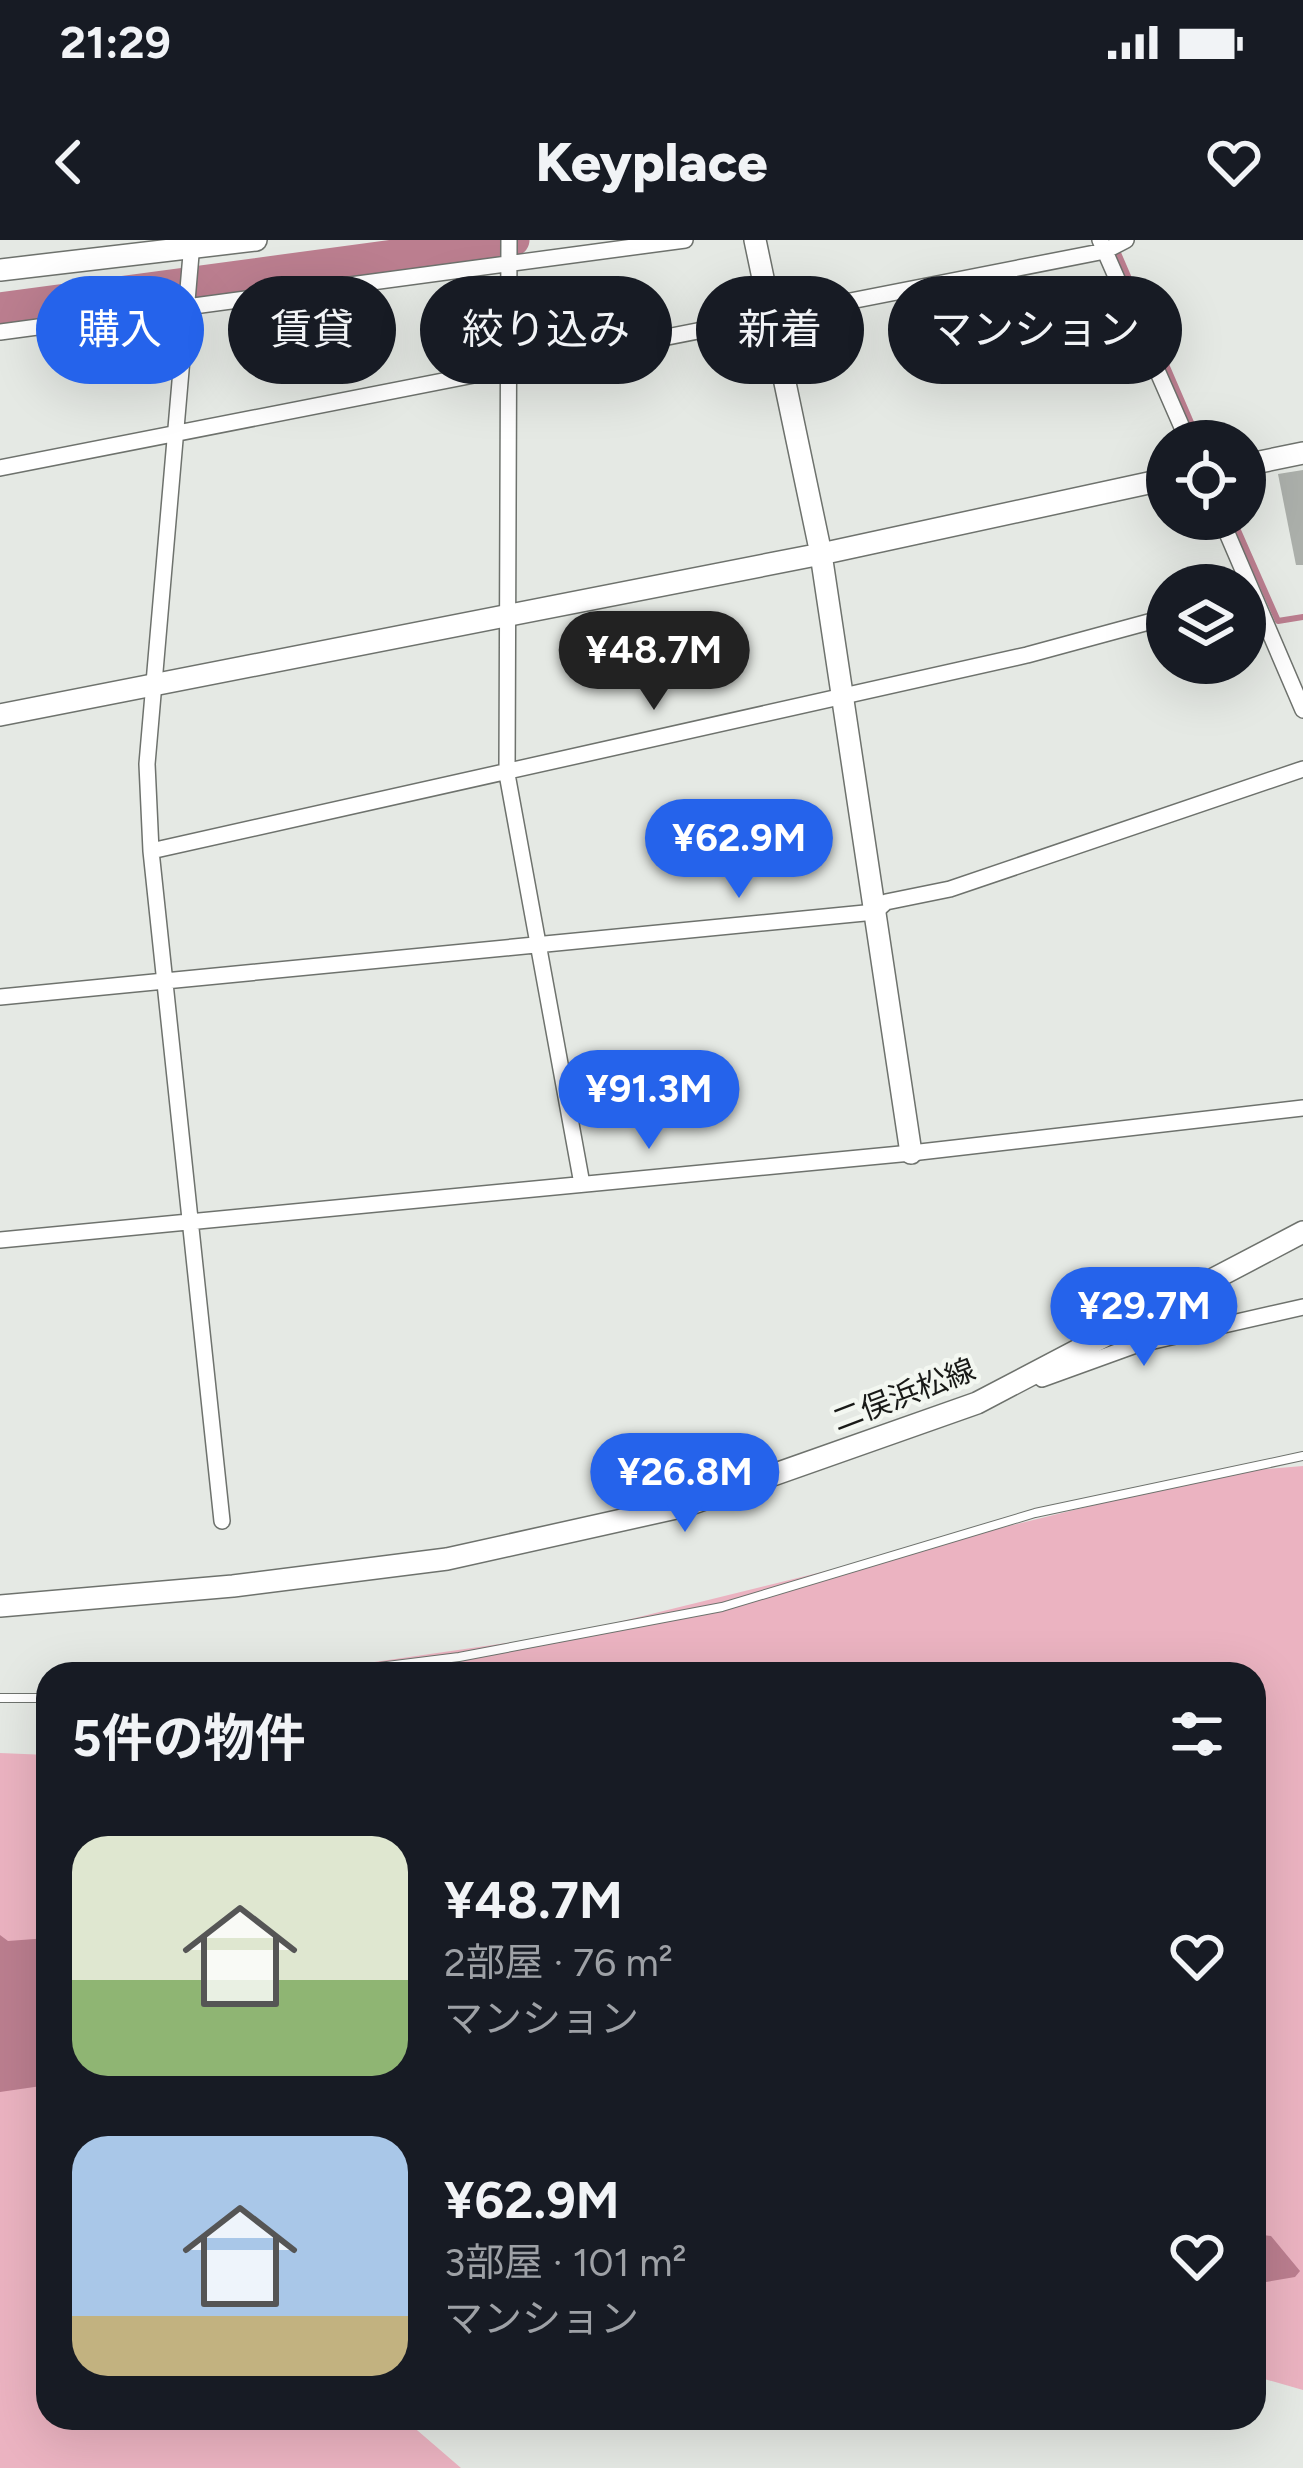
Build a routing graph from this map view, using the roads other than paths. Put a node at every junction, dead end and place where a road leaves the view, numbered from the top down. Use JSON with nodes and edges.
{"nodes":[{"id":1,"x":256,"y":240,"type":"edge"},
{"id":2,"x":508,"y":240,"type":"edge"},
{"id":3,"x":685,"y":240,"type":"edge"},
{"id":4,"x":755,"y":240,"type":"edge"},
{"id":5,"x":1125,"y":241,"type":"edge"},
{"id":6,"x":1104,"y":247,"type":"edge"},
{"id":7,"x":192,"y":252,"type":"edge"},
{"id":8,"x":509,"y":264,"type":"junction"},
{"id":9,"x":0,"y":270,"type":"edge"},
{"id":10,"x":509,"y":276,"type":"edge"},
{"id":11,"x":763,"y":276,"type":"edge"},
{"id":12,"x":864,"y":299,"type":"edge"},
{"id":13,"x":204,"y":301,"type":"edge"},
{"id":14,"x":36,"y":326,"type":"edge"},
{"id":15,"x":0,"y":332,"type":"edge"},
{"id":16,"x":181,"y":384,"type":"edge"},
{"id":17,"x":442,"y":384,"type":"edge"},
{"id":18,"x":507,"y":384,"type":"edge"},
{"id":19,"x":786,"y":384,"type":"edge"},
{"id":20,"x":1179,"y":420,"type":"edge"},
{"id":21,"x":176,"y":437,"type":"junction"},
{"id":22,"x":1303,"y":454,"type":"edge"},
{"id":23,"x":1266,"y":461,"type":"edge"},
{"id":24,"x":0,"y":468,"type":"edge"},
{"id":25,"x":1146,"y":484,"type":"edge"},
{"id":26,"x":821,"y":554,"type":"junction"},
{"id":27,"x":507,"y":616,"type":"junction"},
{"id":28,"x":1146,"y":623,"type":"edge"},
{"id":29,"x":1266,"y":633,"type":"edge"},
{"id":30,"x":158,"y":684,"type":"junction"},
{"id":31,"x":844,"y":694,"type":"junction"},
{"id":32,"x":1303,"y":710,"type":"edge"},
{"id":33,"x":0,"y":715,"type":"edge"},
{"id":34,"x":1303,"y":769,"type":"edge"},
{"id":35,"x":507,"y":774,"type":"junction"},
{"id":36,"x":151,"y":851,"type":"junction"},
{"id":37,"x":875,"y":912,"type":"junction"},
{"id":38,"x":536,"y":946,"type":"junction"},
{"id":39,"x":164,"y":981,"type":"junction"},
{"id":40,"x":0,"y":997,"type":"edge"},
{"id":41,"x":1303,"y":1108,"type":"edge"},
{"id":42,"x":911,"y":1153,"type":"junction"},
{"id":43,"x":582,"y":1184,"type":"junction"},
{"id":44,"x":190,"y":1221,"type":"junction"},
{"id":45,"x":1303,"y":1232,"type":"edge"},
{"id":46,"x":0,"y":1240,"type":"edge"},
{"id":47,"x":1303,"y":1307,"type":"edge"},
{"id":48,"x":977,"y":1403,"type":"junction"},
{"id":49,"x":1303,"y":1456,"type":"edge"},
{"id":50,"x":222,"y":1521,"type":"dead end"},
{"id":51,"x":0,"y":1606,"type":"edge"},
{"id":52,"x":419,"y":1662,"type":"edge"},
{"id":53,"x":0,"y":1698,"type":"edge"},
{"id":54,"x":36,"y":1698,"type":"edge"}],
"edges":[{"from":1,"to":7,"type":"street"},
{"from":2,"to":8,"type":"street"},
{"from":3,"to":8,"type":"street"},
{"from":4,"to":11,"type":"street"},
{"from":5,"to":6,"type":"street"},
{"from":6,"to":12,"type":"street"},
{"from":6,"to":20,"type":"street"},
{"from":7,"to":9,"type":"street"},
{"from":8,"to":10,"type":"street"},
{"from":8,"to":13,"type":"street"},
{"from":14,"to":15,"type":"street"},
{"from":16,"to":21,"type":"street"},
{"from":17,"to":21,"type":"street"},
{"from":18,"to":27,"type":"street"},
{"from":19,"to":26,"type":"street"},
{"from":21,"to":24,"type":"street"},
{"from":21,"to":30,"type":"street"},
{"from":22,"to":23,"type":"street"},
{"from":25,"to":26,"type":"street"},
{"from":26,"to":27,"type":"street"},
{"from":26,"to":31,"type":"street"},
{"from":27,"to":30,"type":"street"},
{"from":27,"to":35,"type":"street"},
{"from":28,"to":31,"type":"street"},
{"from":29,"to":32,"type":"street"},
{"from":30,"to":33,"type":"street"},
{"from":30,"to":36,"type":"street"},
{"from":31,"to":35,"type":"street"},
{"from":31,"to":37,"type":"street"},
{"from":34,"to":37,"type":"street"},
{"from":35,"to":36,"type":"street"},
{"from":35,"to":38,"type":"street"},
{"from":36,"to":39,"type":"street"},
{"from":37,"to":38,"type":"street"},
{"from":37,"to":42,"type":"street"},
{"from":38,"to":39,"type":"street"},
{"from":38,"to":43,"type":"street"},
{"from":39,"to":40,"type":"street"},
{"from":39,"to":44,"type":"street"},
{"from":41,"to":42,"type":"street"},
{"from":42,"to":43,"type":"street"},
{"from":43,"to":44,"type":"street"},
{"from":44,"to":46,"type":"street"},
{"from":44,"to":50,"type":"street"},
{"from":45,"to":48,"type":"street","name":"二俣浜松線"},
{"from":47,"to":48,"type":"street"},
{"from":48,"to":51,"type":"street","name":"二俣浜松線"},
{"from":49,"to":52,"type":"lane"},
{"from":53,"to":54,"type":"lane"}]}
